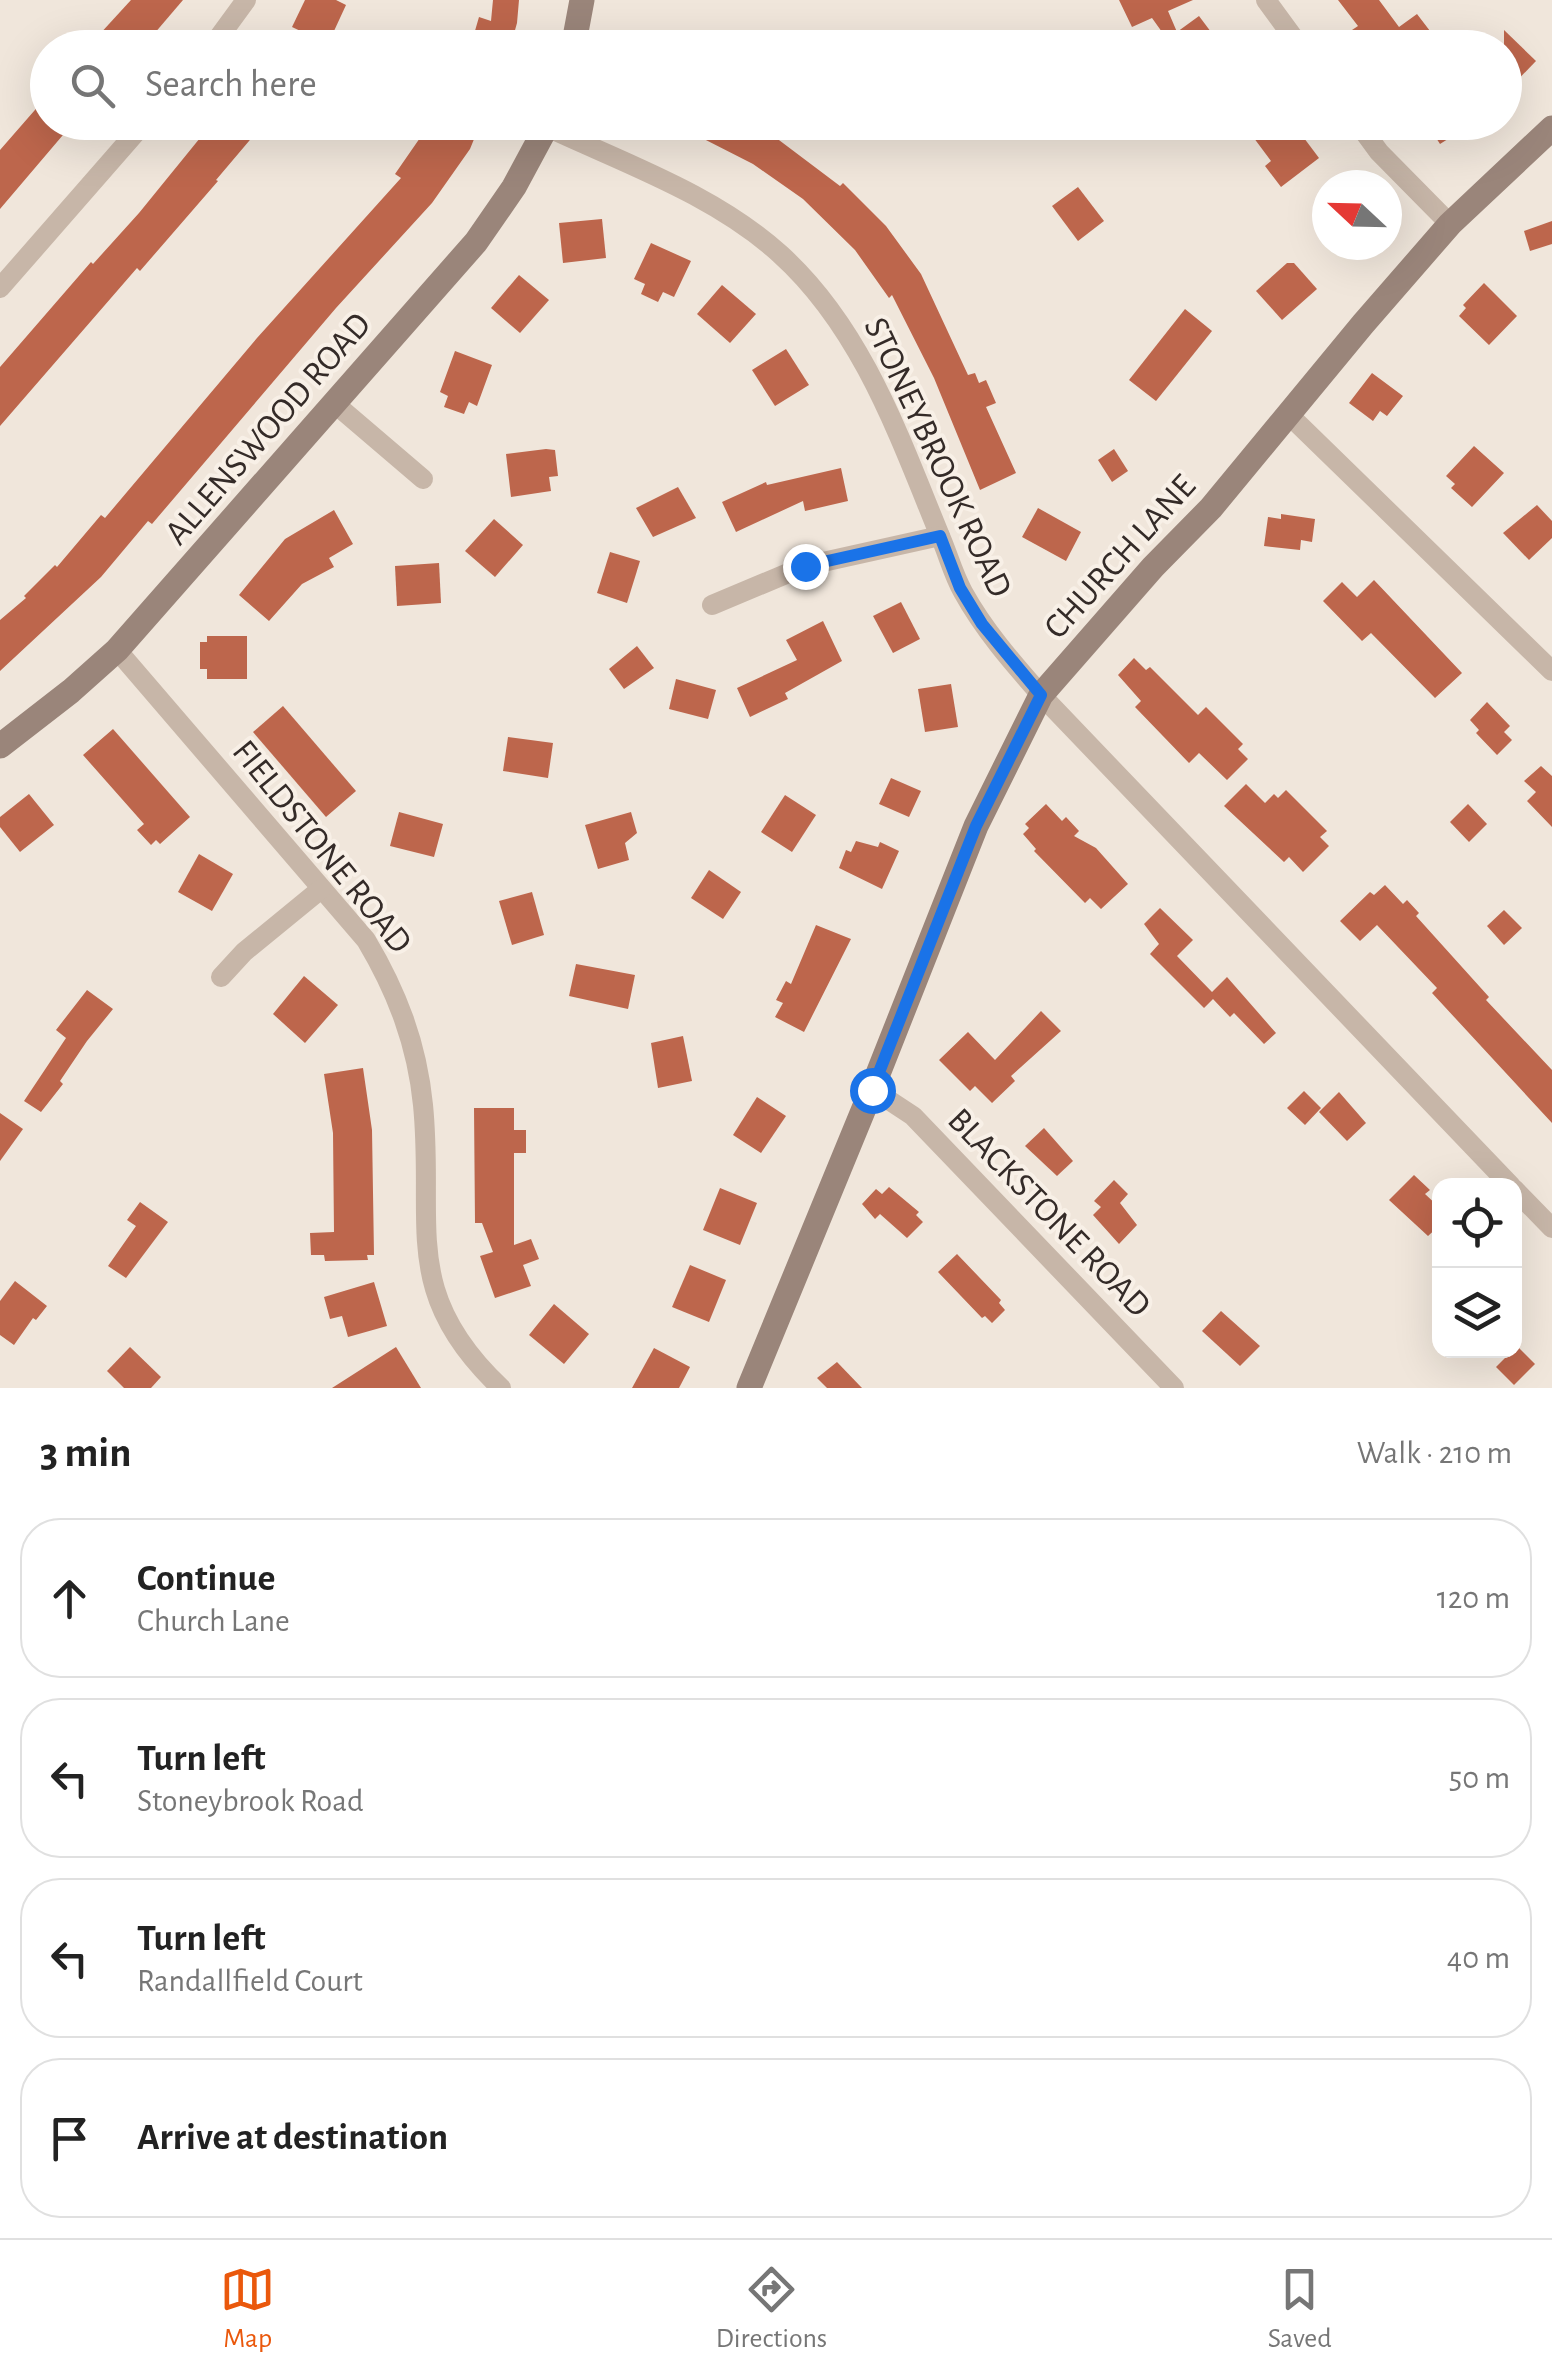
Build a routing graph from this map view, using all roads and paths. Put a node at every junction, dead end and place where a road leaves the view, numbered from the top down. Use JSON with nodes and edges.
{"nodes":[{"id":1,"x":246,"y":0,"type":"edge"},
{"id":2,"x":582,"y":0,"type":"edge"},
{"id":3,"x":1266,"y":0,"type":"edge"},
{"id":4,"x":224,"y":30,"type":"edge"},
{"id":5,"x":576,"y":30,"type":"edge"},
{"id":6,"x":1288,"y":30,"type":"edge"},
{"id":7,"x":1552,"y":128,"type":"edge"},
{"id":8,"x":129,"y":140,"type":"edge"},
{"id":9,"x":540,"y":140,"type":"edge"},
{"id":10,"x":579,"y":140,"type":"edge"},
{"id":11,"x":1371,"y":140,"type":"edge"},
{"id":12,"x":1450,"y":224,"type":"junction"},
{"id":13,"x":0,"y":288,"type":"edge"},
{"id":14,"x":334,"y":403,"type":"junction"},
{"id":15,"x":1288,"y":414,"type":"junction"},
{"id":16,"x":423,"y":479,"type":"dead end"},
{"id":17,"x":940,"y":536,"type":"junction"},
{"id":18,"x":712,"y":605,"type":"dead end"},
{"id":19,"x":117,"y":650,"type":"junction"},
{"id":20,"x":1552,"y":671,"type":"edge"},
{"id":21,"x":1041,"y":695,"type":"junction"},
{"id":22,"x":0,"y":746,"type":"edge"},
{"id":23,"x":321,"y":889,"type":"junction"},
{"id":24,"x":221,"y":977,"type":"dead end"},
{"id":25,"x":872,"y":1090,"type":"junction"},
{"id":26,"x":1504,"y":1178,"type":"edge"},
{"id":27,"x":1522,"y":1196,"type":"edge"},
{"id":28,"x":1552,"y":1228,"type":"edge"},
{"id":29,"x":501,"y":1388,"type":"edge"},
{"id":30,"x":749,"y":1388,"type":"edge"},
{"id":31,"x":1174,"y":1388,"type":"edge"}],
"edges":[{"from":1,"to":4,"type":"street"},
{"from":2,"to":5,"type":"street"},
{"from":3,"to":6,"type":"street"},
{"from":7,"to":12,"type":"street","name":"CHURCH LANE"},
{"from":8,"to":13,"type":"street"},
{"from":9,"to":14,"type":"street","name":"ALLENSWOOD ROAD"},
{"from":10,"to":17,"type":"street","name":"STONEYBROOK ROAD"},
{"from":11,"to":12,"type":"street"},
{"from":12,"to":15,"type":"street","name":"CHURCH LANE"},
{"from":14,"to":16,"type":"street"},
{"from":14,"to":19,"type":"street","name":"ALLENSWOOD ROAD"},
{"from":15,"to":20,"type":"street"},
{"from":15,"to":21,"type":"street","name":"CHURCH LANE"},
{"from":17,"to":18,"type":"street"},
{"from":17,"to":21,"type":"street","name":"STONEYBROOK ROAD"},
{"from":19,"to":22,"type":"street","name":"ALLENSWOOD ROAD"},
{"from":19,"to":23,"type":"street","name":"FIELDSTONE ROAD"},
{"from":21,"to":25,"type":"street","name":"CHURCH LANE"},
{"from":21,"to":26,"type":"street","name":"STONEYBROOK ROAD"},
{"from":23,"to":24,"type":"street"},
{"from":23,"to":29,"type":"street","name":"FIELDSTONE ROAD"},
{"from":25,"to":30,"type":"street","name":"CHURCH LANE"},
{"from":25,"to":31,"type":"street","name":"BLACKSTONE ROAD"},
{"from":27,"to":28,"type":"street","name":"STONEYBROOK ROAD"}]}
